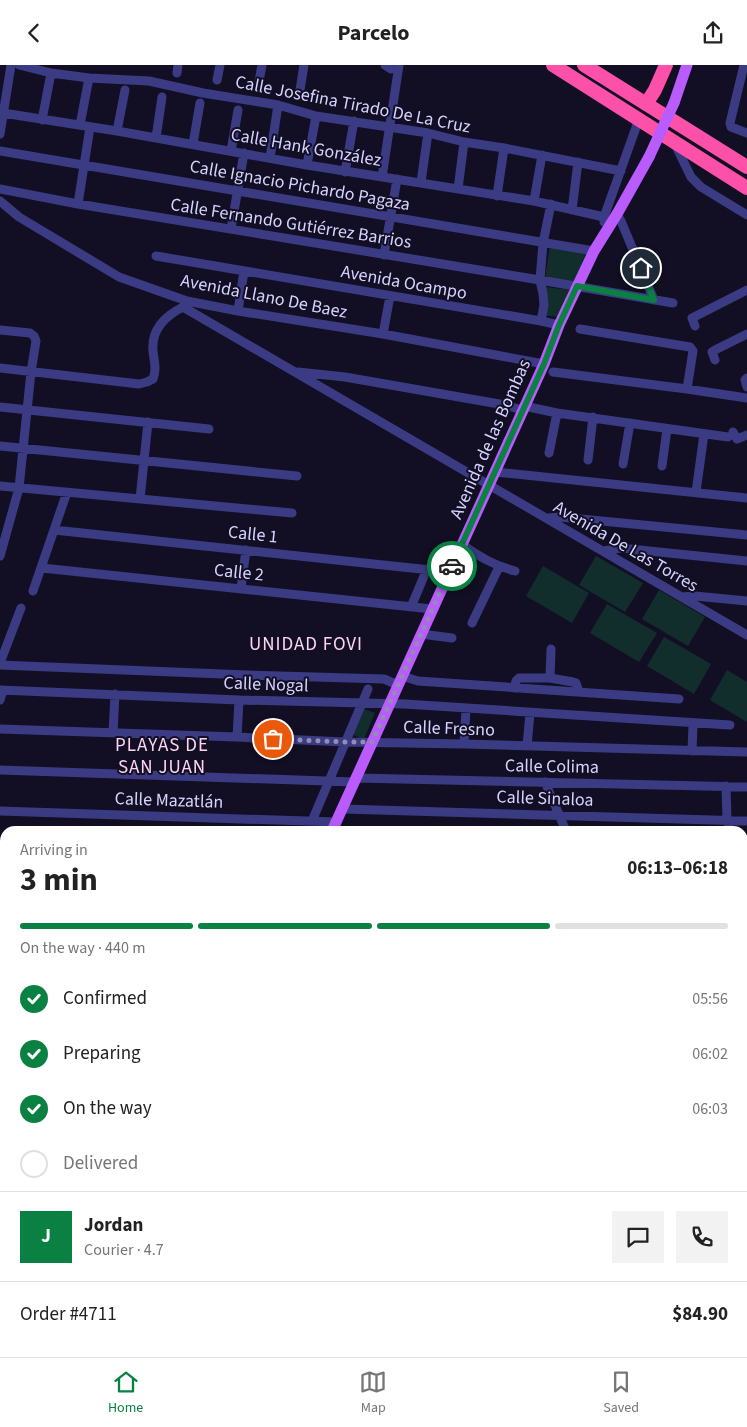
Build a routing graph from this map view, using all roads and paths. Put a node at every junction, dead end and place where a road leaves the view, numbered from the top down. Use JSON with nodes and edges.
{"nodes":[{"id":1,"x":12,"y":65,"type":"edge"},
{"id":2,"x":19,"y":65,"type":"edge"},
{"id":3,"x":220,"y":65,"type":"edge"},
{"id":4,"x":262,"y":65,"type":"edge"},
{"id":5,"x":304,"y":65,"type":"edge"},
{"id":6,"x":553,"y":65,"type":"edge"},
{"id":7,"x":584,"y":65,"type":"edge"},
{"id":8,"x":666,"y":65,"type":"edge"},
{"id":9,"x":687,"y":65,"type":"edge"},
{"id":10,"x":744,"y":65,"type":"edge"},
{"id":11,"x":392,"y":66,"type":"edge"},
{"id":12,"x":51,"y":73,"type":"junction"},
{"id":13,"x":88,"y":78,"type":"junction"},
{"id":14,"x":217,"y":81,"type":"dead end"},
{"id":15,"x":258,"y":87,"type":"dead end"},
{"id":16,"x":125,"y":90,"type":"dead end"},
{"id":17,"x":742,"y":90,"type":"edge"},
{"id":18,"x":299,"y":96,"type":"dead end"},
{"id":19,"x":162,"y":97,"type":"dead end"},
{"id":20,"x":200,"y":103,"type":"dead end"},
{"id":21,"x":646,"y":104,"type":"junction"},
{"id":22,"x":278,"y":105,"type":"junction"},
{"id":23,"x":238,"y":110,"type":"dead end"},
{"id":24,"x":3,"y":113,"type":"junction"},
{"id":25,"x":316,"y":116,"type":"junction"},
{"id":26,"x":42,"y":119,"type":"junction"},
{"id":27,"x":639,"y":119,"type":"junction"},
{"id":28,"x":354,"y":121,"type":"junction"},
{"id":29,"x":80,"y":125,"type":"junction"},
{"id":30,"x":389,"y":126,"type":"junction"},
{"id":31,"x":90,"y":127,"type":"junction"},
{"id":32,"x":117,"y":131,"type":"junction"},
{"id":33,"x":428,"y":133,"type":"junction"},
{"id":34,"x":747,"y":133,"type":"edge"},
{"id":35,"x":0,"y":134,"type":"edge"},
{"id":36,"x":156,"y":138,"type":"junction"},
{"id":37,"x":464,"y":142,"type":"junction"},
{"id":38,"x":673,"y":142,"type":"junction"},
{"id":39,"x":193,"y":144,"type":"junction"},
{"id":40,"x":504,"y":148,"type":"junction"},
{"id":41,"x":0,"y":151,"type":"edge"},
{"id":42,"x":231,"y":151,"type":"junction"},
{"id":43,"x":244,"y":153,"type":"junction"},
{"id":44,"x":542,"y":155,"type":"junction"},
{"id":45,"x":270,"y":158,"type":"junction"},
{"id":46,"x":578,"y":162,"type":"junction"},
{"id":47,"x":85,"y":165,"type":"junction"},
{"id":48,"x":307,"y":165,"type":"junction"},
{"id":49,"x":747,"y":167,"type":"edge"},
{"id":50,"x":345,"y":171,"type":"junction"},
{"id":51,"x":621,"y":171,"type":"junction"},
{"id":52,"x":382,"y":177,"type":"junction"},
{"id":53,"x":397,"y":179,"type":"junction"},
{"id":54,"x":421,"y":183,"type":"junction"},
{"id":55,"x":747,"y":188,"type":"edge"},
{"id":56,"x":0,"y":189,"type":"edge"},
{"id":57,"x":458,"y":189,"type":"junction"},
{"id":58,"x":238,"y":192,"type":"junction"},
{"id":59,"x":497,"y":195,"type":"junction"},
{"id":60,"x":0,"y":201,"type":"edge"},
{"id":61,"x":534,"y":201,"type":"junction"},
{"id":62,"x":78,"y":204,"type":"junction"},
{"id":63,"x":550,"y":204,"type":"junction"},
{"id":64,"x":572,"y":210,"type":"junction"},
{"id":65,"x":618,"y":215,"type":"junction"},
{"id":66,"x":747,"y":215,"type":"edge"},
{"id":67,"x":391,"y":217,"type":"junction"},
{"id":68,"x":604,"y":217,"type":"junction"},
{"id":69,"x":231,"y":229,"type":"junction"},
{"id":70,"x":604,"y":235,"type":"junction"},
{"id":71,"x":544,"y":243,"type":"junction"},
{"id":72,"x":594,"y":251,"type":"junction"},
{"id":73,"x":384,"y":255,"type":"junction"},
{"id":74,"x":156,"y":256,"type":"dead end"},
{"id":75,"x":244,"y":271,"type":"junction"},
{"id":76,"x":540,"y":280,"type":"junction"},
{"id":77,"x":577,"y":286,"type":"junction"},
{"id":78,"x":747,"y":291,"type":"edge"},
{"id":79,"x":390,"y":295,"type":"junction"},
{"id":80,"x":654,"y":300,"type":"junction"},
{"id":81,"x":673,"y":303,"type":"dead end"},
{"id":82,"x":185,"y":304,"type":"junction"},
{"id":83,"x":238,"y":311,"type":"junction"},
{"id":84,"x":541,"y":321,"type":"junction"},
{"id":85,"x":559,"y":325,"type":"junction"},
{"id":86,"x":695,"y":326,"type":"dead end"},
{"id":87,"x":580,"y":329,"type":"dead end"},
{"id":88,"x":0,"y":330,"type":"edge"},
{"id":89,"x":383,"y":334,"type":"junction"},
{"id":90,"x":747,"y":334,"type":"edge"},
{"id":91,"x":715,"y":360,"type":"dead end"},
{"id":92,"x":0,"y":368,"type":"edge"},
{"id":93,"x":548,"y":368,"type":"junction"},
{"id":94,"x":32,"y":371,"type":"junction"},
{"id":95,"x":292,"y":372,"type":"junction"},
{"id":96,"x":747,"y":379,"type":"edge"},
{"id":97,"x":747,"y":387,"type":"edge"},
{"id":98,"x":687,"y":389,"type":"junction"},
{"id":99,"x":747,"y":398,"type":"edge"},
{"id":100,"x":0,"y":407,"type":"edge"},
{"id":101,"x":523,"y":408,"type":"junction"},
{"id":102,"x":27,"y":410,"type":"junction"},
{"id":103,"x":557,"y":413,"type":"junction"},
{"id":104,"x":593,"y":417,"type":"junction"},
{"id":105,"x":148,"y":422,"type":"junction"},
{"id":106,"x":630,"y":423,"type":"junction"},
{"id":107,"x":210,"y":429,"type":"dead end"},
{"id":108,"x":667,"y":429,"type":"junction"},
{"id":109,"x":704,"y":434,"type":"junction"},
{"id":110,"x":747,"y":435,"type":"edge"},
{"id":111,"x":0,"y":446,"type":"edge"},
{"id":112,"x":23,"y":448,"type":"junction"},
{"id":113,"x":549,"y":453,"type":"dead end"},
{"id":114,"x":588,"y":460,"type":"dead end"},
{"id":115,"x":144,"y":461,"type":"junction"},
{"id":116,"x":624,"y":464,"type":"dead end"},
{"id":117,"x":662,"y":466,"type":"dead end"},
{"id":118,"x":494,"y":472,"type":"junction"},
{"id":119,"x":297,"y":477,"type":"dead end"},
{"id":120,"x":489,"y":485,"type":"junction"},
{"id":121,"x":0,"y":486,"type":"edge"},
{"id":122,"x":19,"y":488,"type":"junction"},
{"id":123,"x":66,"y":492,"type":"junction"},
{"id":124,"x":696,"y":492,"type":"junction"},
{"id":125,"x":747,"y":497,"type":"edge"},
{"id":126,"x":140,"y":499,"type":"junction"},
{"id":127,"x":292,"y":513,"type":"dead end"},
{"id":128,"x":547,"y":518,"type":"junction"},
{"id":129,"x":54,"y":530,"type":"junction"},
{"id":130,"x":747,"y":535,"type":"edge"},
{"id":131,"x":461,"y":544,"type":"junction"},
{"id":132,"x":246,"y":550,"type":"junction"},
{"id":133,"x":604,"y":551,"type":"junction"},
{"id":134,"x":0,"y":555,"type":"edge"},
{"id":135,"x":747,"y":561,"type":"edge"},
{"id":136,"x":498,"y":567,"type":"junction"},
{"id":137,"x":42,"y":568,"type":"junction"},
{"id":138,"x":427,"y":569,"type":"junction"},
{"id":139,"x":515,"y":571,"type":"dead end"},
{"id":140,"x":449,"y":572,"type":"junction"},
{"id":141,"x":241,"y":588,"type":"junction"},
{"id":142,"x":33,"y":591,"type":"dead end"},
{"id":143,"x":682,"y":597,"type":"junction"},
{"id":144,"x":747,"y":601,"type":"edge"},
{"id":145,"x":411,"y":607,"type":"junction"},
{"id":146,"x":21,"y":608,"type":"dead end"},
{"id":147,"x":432,"y":609,"type":"junction"},
{"id":148,"x":472,"y":623,"type":"dead end"},
{"id":149,"x":421,"y":634,"type":"junction"},
{"id":150,"x":747,"y":635,"type":"edge"},
{"id":151,"x":452,"y":638,"type":"dead end"},
{"id":152,"x":552,"y":649,"type":"dead end"},
{"id":153,"x":0,"y":664,"type":"edge"},
{"id":154,"x":550,"y":678,"type":"junction"},
{"id":155,"x":400,"y":680,"type":"junction"},
{"id":156,"x":514,"y":688,"type":"junction"},
{"id":157,"x":368,"y":689,"type":"dead end"},
{"id":158,"x":2,"y":690,"type":"edge"},
{"id":159,"x":579,"y":692,"type":"junction"},
{"id":160,"x":115,"y":694,"type":"junction"},
{"id":161,"x":678,"y":699,"type":"dead end"},
{"id":162,"x":0,"y":700,"type":"edge"},
{"id":163,"x":239,"y":700,"type":"junction"},
{"id":164,"x":361,"y":704,"type":"junction"},
{"id":165,"x":389,"y":704,"type":"junction"},
{"id":166,"x":466,"y":709,"type":"junction"},
{"id":167,"x":530,"y":713,"type":"junction"},
{"id":168,"x":693,"y":724,"type":"junction"},
{"id":169,"x":730,"y":725,"type":"dead end"},
{"id":170,"x":0,"y":729,"type":"edge"},
{"id":171,"x":113,"y":733,"type":"junction"},
{"id":172,"x":237,"y":737,"type":"junction"},
{"id":173,"x":345,"y":742,"type":"junction"},
{"id":174,"x":372,"y":742,"type":"junction"},
{"id":175,"x":464,"y":744,"type":"junction"},
{"id":176,"x":527,"y":746,"type":"junction"},
{"id":177,"x":692,"y":751,"type":"junction"},
{"id":178,"x":747,"y":753,"type":"edge"},
{"id":179,"x":0,"y":771,"type":"edge"},
{"id":180,"x":356,"y":780,"type":"junction"},
{"id":181,"x":329,"y":781,"type":"junction"},
{"id":182,"x":544,"y":782,"type":"junction"},
{"id":183,"x":726,"y":786,"type":"junction"},
{"id":184,"x":747,"y":787,"type":"edge"},
{"id":185,"x":343,"y":809,"type":"junction"},
{"id":186,"x":0,"y":811,"type":"edge"},
{"id":187,"x":559,"y":815,"type":"junction"},
{"id":188,"x":727,"y":820,"type":"junction"},
{"id":189,"x":312,"y":821,"type":"junction"},
{"id":190,"x":747,"y":821,"type":"edge"},
{"id":191,"x":330,"y":826,"type":"edge"},
{"id":192,"x":334,"y":826,"type":"edge"},
{"id":193,"x":564,"y":826,"type":"edge"},
{"id":194,"x":729,"y":826,"type":"edge"}],
"edges":[{"from":1,"to":24,"type":"street"},
{"from":2,"to":12,"type":"street","name":"Calle Josefina Tirado De La Cruz"},
{"from":3,"to":14,"type":"street"},
{"from":4,"to":15,"type":"street"},
{"from":5,"to":18,"type":"street"},
{"from":6,"to":27,"type":"highway"},
{"from":7,"to":21,"type":"highway"},
{"from":8,"to":21,"type":"highway"},
{"from":9,"to":65,"type":"main road","name":"Avenida de las Bombas","bridge":true},
{"from":10,"to":17,"type":"street"},
{"from":11,"to":30,"type":"street"},
{"from":12,"to":13,"type":"street","name":"Calle Josefina Tirado De La Cruz"},
{"from":12,"to":26,"type":"street"},
{"from":13,"to":22,"type":"street","name":"Calle Josefina Tirado De La Cruz"},
{"from":13,"to":29,"type":"street"},
{"from":16,"to":32,"type":"street"},
{"from":17,"to":34,"type":"street"},
{"from":19,"to":36,"type":"street"},
{"from":20,"to":39,"type":"street"},
{"from":21,"to":49,"type":"highway"},
{"from":22,"to":25,"type":"street","name":"Calle Josefina Tirado De La Cruz"},
{"from":22,"to":45,"type":"street"},
{"from":23,"to":42,"type":"street"},
{"from":24,"to":26,"type":"street","name":"Calle Hank González"},
{"from":24,"to":35,"type":"street"},
{"from":25,"to":28,"type":"street","name":"Calle Josefina Tirado De La Cruz"},
{"from":25,"to":48,"type":"street"},
{"from":26,"to":29,"type":"street","name":"Calle Hank González"},
{"from":27,"to":38,"type":"highway"},
{"from":27,"to":51,"type":"street"},
{"from":28,"to":30,"type":"street","name":"Calle Josefina Tirado De La Cruz"},
{"from":28,"to":50,"type":"street"},
{"from":29,"to":31,"type":"street","name":"Calle Hank González"},
{"from":30,"to":33,"type":"street","name":"Calle Josefina Tirado De La Cruz"},
{"from":30,"to":52,"type":"street"},
{"from":31,"to":32,"type":"street","name":"Calle Hank González"},
{"from":31,"to":47,"type":"street"},
{"from":32,"to":36,"type":"street","name":"Calle Hank González"},
{"from":33,"to":37,"type":"street","name":"Calle Josefina Tirado De La Cruz"},
{"from":33,"to":54,"type":"street"},
{"from":36,"to":39,"type":"street","name":"Calle Hank González"},
{"from":37,"to":40,"type":"street","name":"Calle Josefina Tirado De La Cruz"},
{"from":37,"to":57,"type":"street"},
{"from":38,"to":55,"type":"highway"},
{"from":38,"to":66,"type":"street"},
{"from":39,"to":42,"type":"street","name":"Calle Hank González"},
{"from":40,"to":44,"type":"street","name":"Calle Josefina Tirado De La Cruz"},
{"from":40,"to":59,"type":"street"},
{"from":41,"to":47,"type":"street","name":"Calle Ignacio Pichardo Pagaza"},
{"from":42,"to":43,"type":"street","name":"Calle Hank González"},
{"from":43,"to":45,"type":"street","name":"Calle Hank González"},
{"from":43,"to":58,"type":"street"},
{"from":44,"to":46,"type":"street","name":"Calle Josefina Tirado De La Cruz"},
{"from":44,"to":61,"type":"street"},
{"from":45,"to":48,"type":"street","name":"Calle Hank González"},
{"from":46,"to":51,"type":"street","name":"Calle Josefina Tirado De La Cruz"},
{"from":46,"to":64,"type":"street"},
{"from":47,"to":58,"type":"street","name":"Calle Ignacio Pichardo Pagaza"},
{"from":47,"to":62,"type":"street"},
{"from":48,"to":50,"type":"street","name":"Calle Hank González"},
{"from":50,"to":52,"type":"street","name":"Calle Hank González"},
{"from":51,"to":68,"type":"street"},
{"from":52,"to":53,"type":"street","name":"Calle Hank González"},
{"from":53,"to":54,"type":"street","name":"Calle Hank González"},
{"from":53,"to":67,"type":"street"},
{"from":54,"to":57,"type":"street","name":"Calle Hank González"},
{"from":56,"to":62,"type":"street","name":"Calle Fernando Gutiérrez Barrios"},
{"from":57,"to":59,"type":"street","name":"Calle Hank González"},
{"from":58,"to":67,"type":"street","name":"Calle Ignacio Pichardo Pagaza"},
{"from":58,"to":69,"type":"street"},
{"from":59,"to":61,"type":"street","name":"Calle Hank González"},
{"from":60,"to":82,"type":"street","name":"Avenida Llano De Baez"},
{"from":61,"to":63,"type":"street","name":"Calle Hank González"},
{"from":62,"to":69,"type":"street","name":"Calle Fernando Gutiérrez Barrios"},
{"from":63,"to":64,"type":"street","name":"Calle Hank González"},
{"from":63,"to":71,"type":"street"},
{"from":64,"to":68,"type":"street","name":"Calle Hank González"},
{"from":65,"to":70,"type":"main road","name":"Avenida de las Bombas"},
{"from":65,"to":80,"type":"street"},
{"from":67,"to":71,"type":"street","name":"Calle Ignacio Pichardo Pagaza"},
{"from":67,"to":73,"type":"street"},
{"from":68,"to":70,"type":"street"},
{"from":69,"to":73,"type":"street","name":"Calle Fernando Gutiérrez Barrios"},
{"from":70,"to":72,"type":"main road","name":"Avenida de las Bombas"},
{"from":71,"to":72,"type":"street","name":"Calle Ignacio Pichardo Pagaza"},
{"from":71,"to":76,"type":"street"},
{"from":72,"to":77,"type":"main road","name":"Avenida de las Bombas"},
{"from":73,"to":76,"type":"street","name":"Calle Fernando Gutiérrez Barrios"},
{"from":74,"to":75,"type":"street","name":"Avenida Ocampo"},
{"from":75,"to":79,"type":"street","name":"Avenida Ocampo"},
{"from":75,"to":83,"type":"street"},
{"from":76,"to":77,"type":"street","name":"Calle Fernando Gutiérrez Barrios"},
{"from":76,"to":84,"type":"street"},
{"from":77,"to":80,"type":"street","name":"Calle Fernando Gutiérrez Barrios"},
{"from":77,"to":85,"type":"main road","name":"Avenida de las Bombas"},
{"from":78,"to":86,"type":"street"},
{"from":79,"to":84,"type":"street","name":"Avenida Ocampo"},
{"from":79,"to":89,"type":"street"},
{"from":80,"to":81,"type":"street","name":"Calle Fernando Gutiérrez Barrios"},
{"from":82,"to":83,"type":"street","name":"Avenida Llano De Baez"},
{"from":82,"to":94,"type":"street"},
{"from":82,"to":95,"type":"street","name":"Avenida De Las Torres"},
{"from":83,"to":89,"type":"street","name":"Avenida Llano De Baez"},
{"from":84,"to":85,"type":"street","name":"Avenida Ocampo"},
{"from":85,"to":93,"type":"main road","name":"Avenida de las Bombas"},
{"from":87,"to":98,"type":"street"},
{"from":88,"to":94,"type":"street"},
{"from":89,"to":93,"type":"street","name":"Avenida Llano De Baez"},
{"from":90,"to":91,"type":"street"},
{"from":92,"to":94,"type":"street"},
{"from":93,"to":98,"type":"street","name":"Avenida Llano De Baez"},
{"from":93,"to":101,"type":"main road","name":"Avenida de las Bombas"},
{"from":94,"to":102,"type":"street"},
{"from":95,"to":101,"type":"street"},
{"from":95,"to":120,"type":"street","name":"Avenida De Las Torres"},
{"from":96,"to":97,"type":"street"},
{"from":98,"to":99,"type":"street","name":"Avenida Llano De Baez"},
{"from":100,"to":102,"type":"street"},
{"from":101,"to":103,"type":"street"},
{"from":101,"to":118,"type":"main road","name":"Avenida de las Bombas"},
{"from":102,"to":105,"type":"street"},
{"from":102,"to":112,"type":"street"},
{"from":103,"to":104,"type":"street"},
{"from":103,"to":113,"type":"street"},
{"from":104,"to":106,"type":"street"},
{"from":104,"to":114,"type":"street"},
{"from":105,"to":107,"type":"street"},
{"from":105,"to":115,"type":"street"},
{"from":106,"to":108,"type":"street"},
{"from":106,"to":116,"type":"street"},
{"from":108,"to":109,"type":"street"},
{"from":108,"to":117,"type":"street"},
{"from":109,"to":110,"type":"street"},
{"from":109,"to":124,"type":"street"},
{"from":111,"to":112,"type":"street"},
{"from":112,"to":115,"type":"street"},
{"from":112,"to":122,"type":"street"},
{"from":115,"to":119,"type":"street"},
{"from":115,"to":126,"type":"street"},
{"from":118,"to":120,"type":"main road","name":"Avenida de las Bombas"},
{"from":118,"to":124,"type":"street"},
{"from":120,"to":128,"type":"street","name":"Avenida De Las Torres"},
{"from":120,"to":131,"type":"main road","name":"Avenida de las Bombas"},
{"from":121,"to":122,"type":"street"},
{"from":122,"to":123,"type":"street"},
{"from":122,"to":134,"type":"street"},
{"from":123,"to":126,"type":"street"},
{"from":123,"to":129,"type":"street"},
{"from":124,"to":125,"type":"street"},
{"from":126,"to":127,"type":"street"},
{"from":128,"to":130,"type":"street"},
{"from":128,"to":133,"type":"street","name":"Avenida De Las Torres"},
{"from":129,"to":132,"type":"street","name":"Calle 1"},
{"from":129,"to":137,"type":"street"},
{"from":131,"to":136,"type":"street"},
{"from":131,"to":140,"type":"main road","name":"Avenida de las Bombas"},
{"from":132,"to":138,"type":"street","name":"Calle 1"},
{"from":132,"to":141,"type":"street"},
{"from":133,"to":135,"type":"street"},
{"from":133,"to":143,"type":"street","name":"Avenida De Las Torres"},
{"from":136,"to":139,"type":"street"},
{"from":136,"to":148,"type":"street"},
{"from":137,"to":141,"type":"street","name":"Calle 2"},
{"from":137,"to":142,"type":"street"},
{"from":138,"to":140,"type":"street","name":"Calle 1"},
{"from":138,"to":145,"type":"street"},
{"from":140,"to":147,"type":"main road","name":"Avenida de las Bombas"},
{"from":141,"to":145,"type":"street","name":"Calle 2"},
{"from":143,"to":144,"type":"street"},
{"from":143,"to":150,"type":"street","name":"Avenida De Las Torres"},
{"from":145,"to":147,"type":"street","name":"Calle 2"},
{"from":146,"to":153,"type":"street"},
{"from":147,"to":149,"type":"main road","name":"Avenida de las Bombas"},
{"from":149,"to":151,"type":"street"},
{"from":149,"to":155,"type":"main road","name":"Avenida de las Bombas"},
{"from":152,"to":154,"type":"street"},
{"from":153,"to":155,"type":"street"},
{"from":154,"to":156,"type":"street"},
{"from":154,"to":159,"type":"street"},
{"from":155,"to":156,"type":"street"},
{"from":155,"to":165,"type":"main road","name":"Avenida de las Bombas"},
{"from":156,"to":159,"type":"street"},
{"from":157,"to":164,"type":"street"},
{"from":158,"to":160,"type":"street","name":"Calle Nogal"},
{"from":158,"to":162,"type":"street"},
{"from":159,"to":161,"type":"street"},
{"from":160,"to":163,"type":"street","name":"Calle Nogal"},
{"from":160,"to":171,"type":"street"},
{"from":163,"to":164,"type":"street","name":"Calle Nogal"},
{"from":163,"to":172,"type":"street"},
{"from":164,"to":165,"type":"street","name":"Calle Nogal"},
{"from":164,"to":173,"type":"street"},
{"from":165,"to":166,"type":"street","name":"Calle Nogal"},
{"from":165,"to":174,"type":"main road","name":"Avenida de las Bombas"},
{"from":166,"to":167,"type":"street","name":"Calle Nogal"},
{"from":166,"to":175,"type":"street"},
{"from":167,"to":168,"type":"street","name":"Calle Nogal"},
{"from":167,"to":176,"type":"street"},
{"from":168,"to":169,"type":"street","name":"Calle Nogal"},
{"from":168,"to":177,"type":"street"},
{"from":170,"to":171,"type":"street","name":"Calle Fresno"},
{"from":171,"to":172,"type":"street","name":"Calle Fresno"},
{"from":172,"to":173,"type":"street","name":"Calle Fresno"},
{"from":173,"to":174,"type":"street","name":"Calle Fresno"},
{"from":173,"to":181,"type":"street"},
{"from":174,"to":175,"type":"street","name":"Calle Fresno"},
{"from":174,"to":180,"type":"main road","name":"Avenida de las Bombas"},
{"from":175,"to":176,"type":"street","name":"Calle Fresno"},
{"from":176,"to":177,"type":"street","name":"Calle Fresno"},
{"from":177,"to":178,"type":"street","name":"Calle Fresno"},
{"from":179,"to":181,"type":"street","name":"Calle Colima"},
{"from":180,"to":181,"type":"street","name":"Calle Colima"},
{"from":180,"to":182,"type":"street","name":"Calle Colima"},
{"from":180,"to":185,"type":"main road","name":"Avenida de las Bombas"},
{"from":181,"to":189,"type":"street"},
{"from":182,"to":183,"type":"street","name":"Calle Colima"},
{"from":182,"to":187,"type":"street"},
{"from":183,"to":184,"type":"street","name":"Calle Colima"},
{"from":183,"to":188,"type":"street"},
{"from":185,"to":187,"type":"street","name":"Calle Sinaloa"},
{"from":185,"to":192,"type":"main road","name":"Avenida de las Bombas"},
{"from":186,"to":189,"type":"street","name":"Calle Mazatlán"},
{"from":187,"to":188,"type":"street","name":"Calle Sinaloa"},
{"from":187,"to":193,"type":"street"},
{"from":188,"to":190,"type":"street","name":"Calle Sinaloa"},
{"from":188,"to":194,"type":"street"},
{"from":189,"to":191,"type":"street","name":"Calle Mazatlán"}]}
